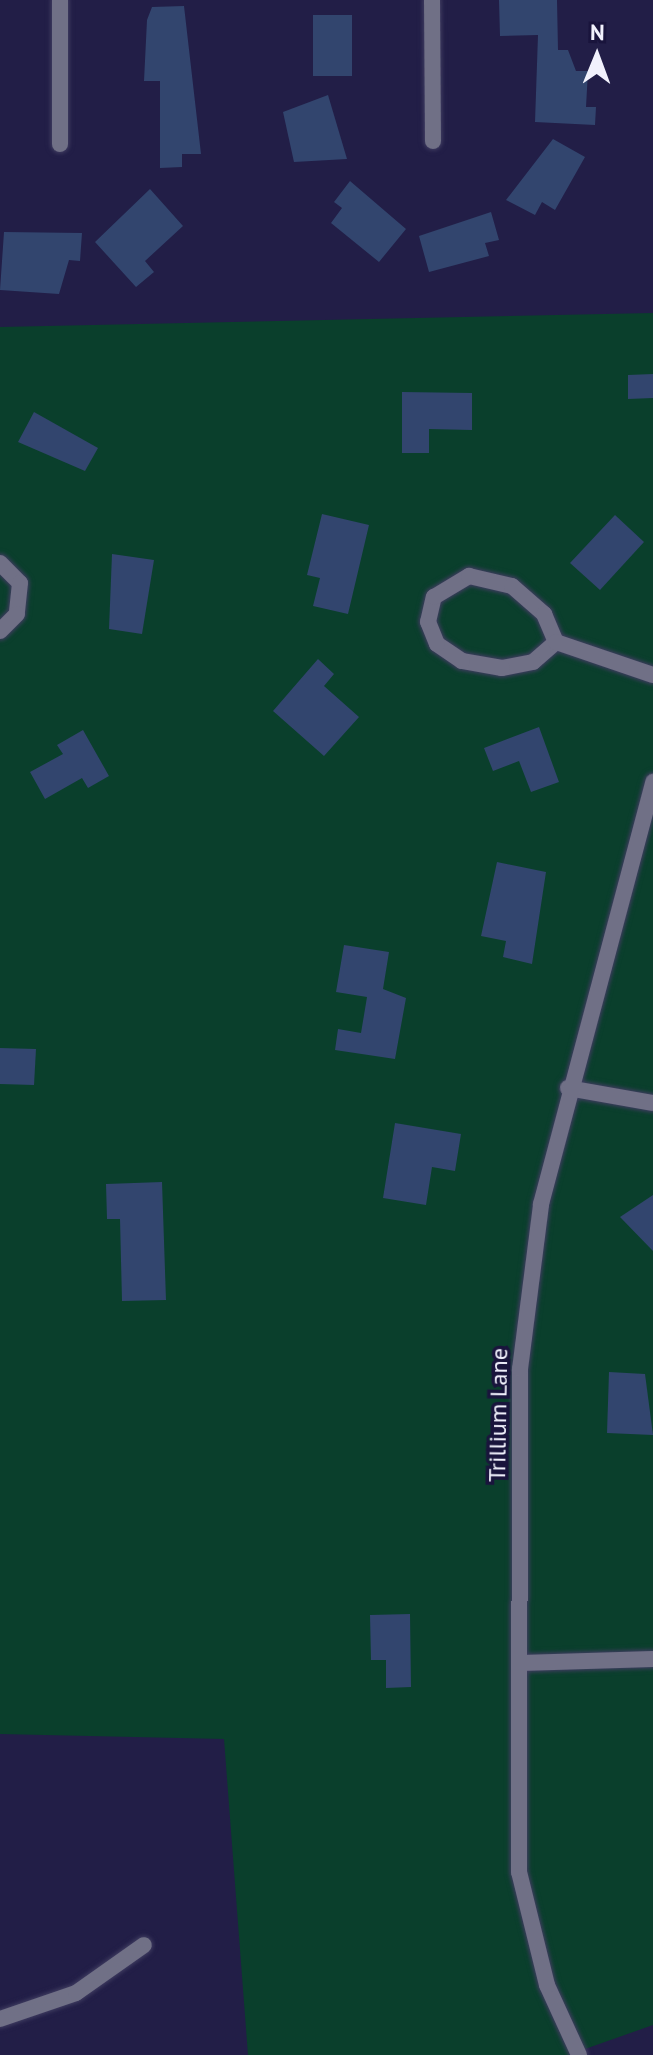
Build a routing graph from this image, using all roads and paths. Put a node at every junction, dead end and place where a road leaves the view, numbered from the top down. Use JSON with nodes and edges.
{"nodes":[{"id":1,"x":60,"y":0,"type":"edge"},
{"id":2,"x":432,"y":0,"type":"edge"},
{"id":3,"x":433,"y":141,"type":"dead end"},
{"id":4,"x":60,"y":144,"type":"dead end"},
{"id":5,"x":0,"y":563,"type":"edge"},
{"id":6,"x":0,"y":631,"type":"edge"},
{"id":7,"x":556,"y":642,"type":"junction"},
{"id":8,"x":653,"y":675,"type":"edge"},
{"id":9,"x":653,"y":782,"type":"edge"},
{"id":10,"x":568,"y":1088,"type":"junction"},
{"id":11,"x":653,"y":1103,"type":"edge"},
{"id":12,"x":653,"y":1659,"type":"edge"},
{"id":13,"x":521,"y":1663,"type":"junction"},
{"id":14,"x":144,"y":1945,"type":"dead end"},
{"id":15,"x":0,"y":2019,"type":"edge"},
{"id":16,"x":579,"y":2055,"type":"edge"}],
"edges":[{"from":1,"to":4,"type":"street"},
{"from":2,"to":3,"type":"street"},
{"from":5,"to":6,"type":"street"},
{"from":7,"to":7,"type":"street"},
{"from":7,"to":8,"type":"street"},
{"from":9,"to":10,"type":"street","name":"Trillium Lane"},
{"from":10,"to":11,"type":"street"},
{"from":10,"to":13,"type":"street","name":"Trillium Lane"},
{"from":12,"to":13,"type":"street"},
{"from":13,"to":16,"type":"street","name":"Trillium Lane"},
{"from":14,"to":15,"type":"street"}]}
